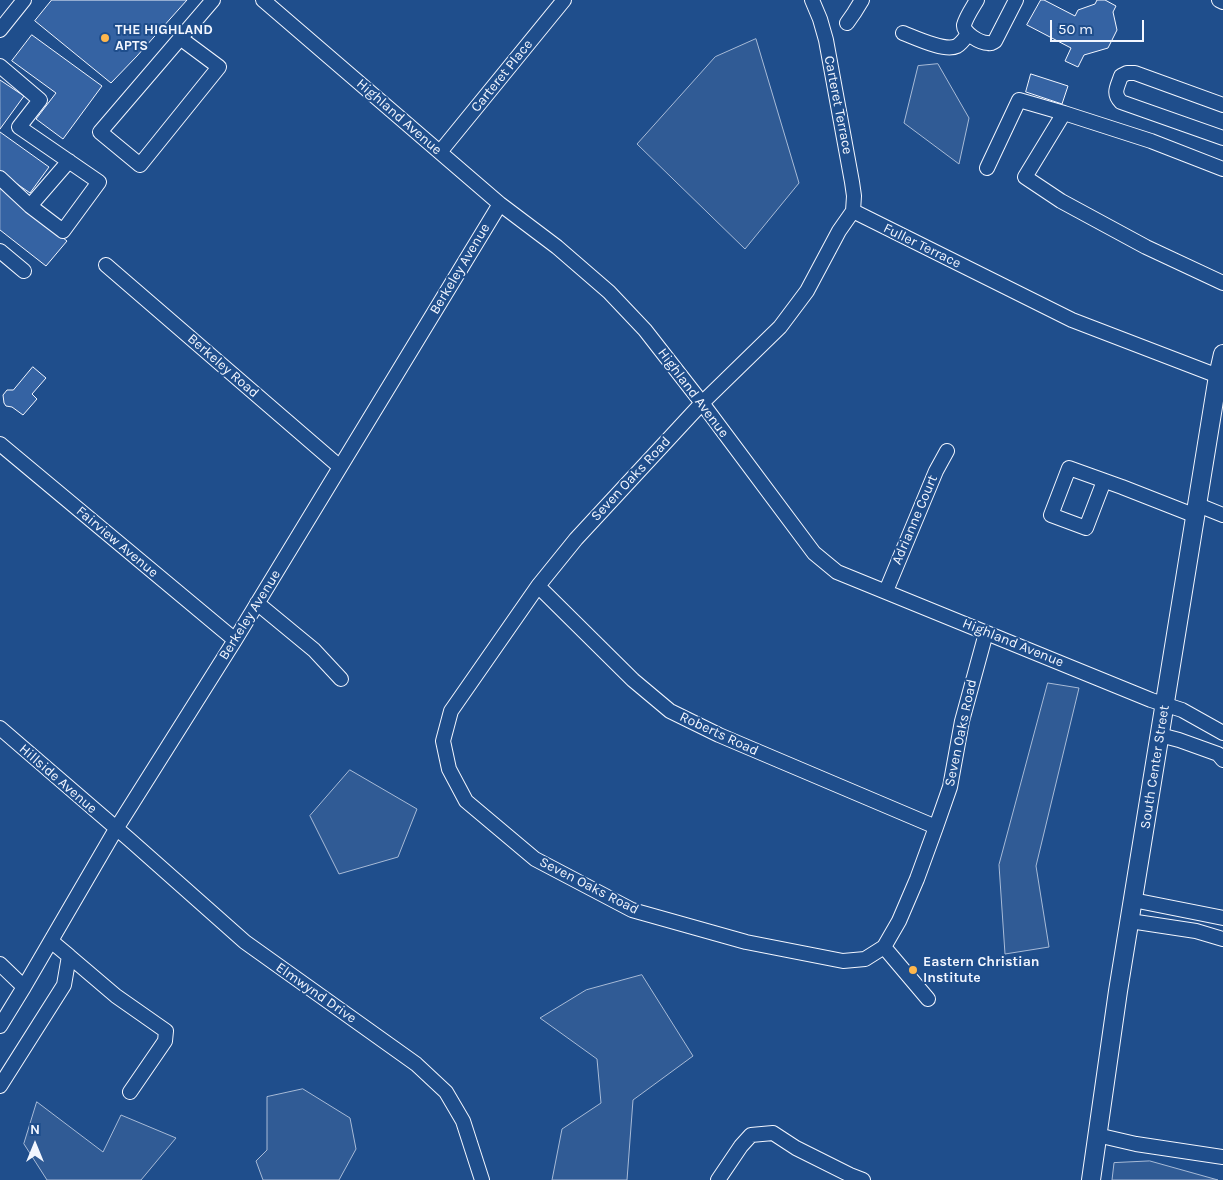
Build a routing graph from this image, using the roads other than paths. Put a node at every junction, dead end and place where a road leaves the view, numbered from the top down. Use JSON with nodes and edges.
{"nodes":[{"id":1,"x":24,"y":0,"type":"edge"},
{"id":2,"x":213,"y":0,"type":"edge"},
{"id":3,"x":263,"y":0,"type":"edge"},
{"id":4,"x":564,"y":0,"type":"edge"},
{"id":5,"x":812,"y":0,"type":"edge"},
{"id":6,"x":862,"y":0,"type":"edge"},
{"id":7,"x":977,"y":0,"type":"edge"},
{"id":8,"x":1016,"y":0,"type":"edge"},
{"id":9,"x":847,"y":23,"type":"dead end"},
{"id":10,"x":966,"y":29,"type":"junction"},
{"id":11,"x":0,"y":30,"type":"edge"},
{"id":12,"x":903,"y":33,"type":"dead end"},
{"id":13,"x":180,"y":38,"type":"junction"},
{"id":14,"x":0,"y":66,"type":"edge"},
{"id":15,"x":1223,"y":105,"type":"edge"},
{"id":16,"x":1064,"y":112,"type":"junction"},
{"id":17,"x":1223,"y":138,"type":"edge"},
{"id":18,"x":440,"y":152,"type":"junction"},
{"id":19,"x":69,"y":162,"type":"junction"},
{"id":20,"x":987,"y":168,"type":"dead end"},
{"id":21,"x":1223,"y":169,"type":"edge"},
{"id":22,"x":0,"y":178,"type":"edge"},
{"id":23,"x":500,"y":204,"type":"junction"},
{"id":24,"x":30,"y":206,"type":"junction"},
{"id":25,"x":853,"y":211,"type":"junction"},
{"id":26,"x":0,"y":251,"type":"edge"},
{"id":27,"x":106,"y":265,"type":"dead end"},
{"id":28,"x":24,"y":271,"type":"dead end"},
{"id":29,"x":1223,"y":283,"type":"edge"},
{"id":30,"x":1223,"y":354,"type":"edge"},
{"id":31,"x":1218,"y":376,"type":"junction"},
{"id":32,"x":702,"y":403,"type":"junction"},
{"id":33,"x":0,"y":444,"type":"edge"},
{"id":34,"x":948,"y":451,"type":"dead end"},
{"id":35,"x":340,"y":468,"type":"junction"},
{"id":36,"x":1104,"y":481,"type":"junction"},
{"id":37,"x":1197,"y":510,"type":"junction"},
{"id":38,"x":1223,"y":515,"type":"edge"},
{"id":39,"x":538,"y":586,"type":"junction"},
{"id":40,"x":886,"y":591,"type":"junction"},
{"id":41,"x":257,"y":603,"type":"junction"},
{"id":42,"x":986,"y":633,"type":"junction"},
{"id":43,"x":235,"y":640,"type":"junction"},
{"id":44,"x":341,"y":679,"type":"dead end"},
{"id":45,"x":1165,"y":704,"type":"junction"},
{"id":46,"x":0,"y":728,"type":"edge"},
{"id":47,"x":1223,"y":733,"type":"edge"},
{"id":48,"x":1160,"y":735,"type":"junction"},
{"id":49,"x":1223,"y":760,"type":"edge"},
{"id":50,"x":936,"y":827,"type":"junction"},
{"id":51,"x":116,"y":829,"type":"junction"},
{"id":52,"x":1133,"y":900,"type":"junction"},
{"id":53,"x":1223,"y":918,"type":"edge"},
{"id":54,"x":1130,"y":922,"type":"junction"},
{"id":55,"x":1223,"y":939,"type":"edge"},
{"id":56,"x":51,"y":941,"type":"junction"},
{"id":57,"x":884,"y":947,"type":"junction"},
{"id":58,"x":69,"y":956,"type":"junction"},
{"id":59,"x":0,"y":964,"type":"edge"},
{"id":60,"x":24,"y":987,"type":"junction"},
{"id":61,"x":928,"y":1000,"type":"dead end"},
{"id":62,"x":0,"y":1026,"type":"edge"},
{"id":63,"x":0,"y":1086,"type":"edge"},
{"id":64,"x":130,"y":1092,"type":"dead end"},
{"id":65,"x":1097,"y":1135,"type":"junction"},
{"id":66,"x":1223,"y":1157,"type":"edge"},
{"id":67,"x":478,"y":1176,"type":"edge"},
{"id":68,"x":718,"y":1180,"type":"edge"},
{"id":69,"x":863,"y":1180,"type":"edge"},
{"id":70,"x":1091,"y":1180,"type":"edge"}],
"edges":[{"from":1,"to":11,"type":"street"},
{"from":2,"to":13,"type":"street"},
{"from":3,"to":18,"type":"street","name":"Highland Avenue"},
{"from":4,"to":18,"type":"street","name":"Carteret Place"},
{"from":5,"to":25,"type":"street","name":"Carteret Terrace"},
{"from":6,"to":9,"type":"street"},
{"from":7,"to":10,"type":"street"},
{"from":8,"to":10,"type":"street"},
{"from":10,"to":12,"type":"street"},
{"from":13,"to":13,"type":"street"},
{"from":14,"to":19,"type":"street"},
{"from":15,"to":17,"type":"street"},
{"from":16,"to":20,"type":"street"},
{"from":16,"to":21,"type":"street"},
{"from":16,"to":29,"type":"street"},
{"from":18,"to":23,"type":"street","name":"Highland Avenue"},
{"from":19,"to":24,"type":"street"},
{"from":19,"to":24,"type":"street"},
{"from":22,"to":24,"type":"street"},
{"from":23,"to":32,"type":"street","name":"Highland Avenue"},
{"from":23,"to":35,"type":"street","name":"Berkeley Avenue"},
{"from":25,"to":31,"type":"street","name":"Fuller Terrace"},
{"from":25,"to":32,"type":"street"},
{"from":26,"to":28,"type":"street"},
{"from":27,"to":35,"type":"street","name":"Berkeley Road"},
{"from":30,"to":31,"type":"main road","name":"South Center Street"},
{"from":31,"to":37,"type":"main road","name":"South Center Street"},
{"from":32,"to":39,"type":"street","name":"Seven Oaks Road"},
{"from":32,"to":40,"type":"street","name":"Highland Avenue"},
{"from":33,"to":43,"type":"street","name":"Fairview Avenue"},
{"from":34,"to":40,"type":"street","name":"Adrianne Court"},
{"from":35,"to":41,"type":"street","name":"Berkeley Avenue"},
{"from":36,"to":36,"type":"street"},
{"from":36,"to":37,"type":"street"},
{"from":37,"to":38,"type":"street"},
{"from":37,"to":45,"type":"main road","name":"South Center Street"},
{"from":39,"to":50,"type":"street","name":"Roberts Road"},
{"from":39,"to":57,"type":"street","name":"Seven Oaks Road"},
{"from":40,"to":42,"type":"street","name":"Highland Avenue"},
{"from":41,"to":43,"type":"street","name":"Berkeley Avenue"},
{"from":41,"to":44,"type":"street"},
{"from":42,"to":45,"type":"street","name":"Highland Avenue"},
{"from":42,"to":50,"type":"street","name":"Seven Oaks Road"},
{"from":43,"to":51,"type":"street","name":"Berkeley Avenue"},
{"from":45,"to":47,"type":"street","name":"Highland Avenue"},
{"from":45,"to":48,"type":"main road","name":"South Center Street"},
{"from":46,"to":51,"type":"street","name":"Hillside Avenue"},
{"from":48,"to":49,"type":"street"},
{"from":48,"to":52,"type":"main road","name":"South Center Street"},
{"from":50,"to":57,"type":"street","name":"Seven Oaks Road"},
{"from":51,"to":56,"type":"street","name":"Berkeley Avenue"},
{"from":51,"to":67,"type":"street","name":"Elmwynd Drive"},
{"from":52,"to":53,"type":"street"},
{"from":52,"to":54,"type":"main road","name":"South Center Street"},
{"from":54,"to":55,"type":"street"},
{"from":54,"to":65,"type":"main road","name":"South Center Street"},
{"from":56,"to":58,"type":"street"},
{"from":56,"to":60,"type":"street","name":"Berkeley Avenue"},
{"from":57,"to":61,"type":"street"},
{"from":58,"to":63,"type":"street"},
{"from":58,"to":64,"type":"street"},
{"from":59,"to":60,"type":"street"},
{"from":60,"to":62,"type":"street","name":"Berkeley Avenue"},
{"from":65,"to":66,"type":"street"},
{"from":65,"to":70,"type":"main road","name":"South Center Street"},
{"from":68,"to":69,"type":"street"}]}
